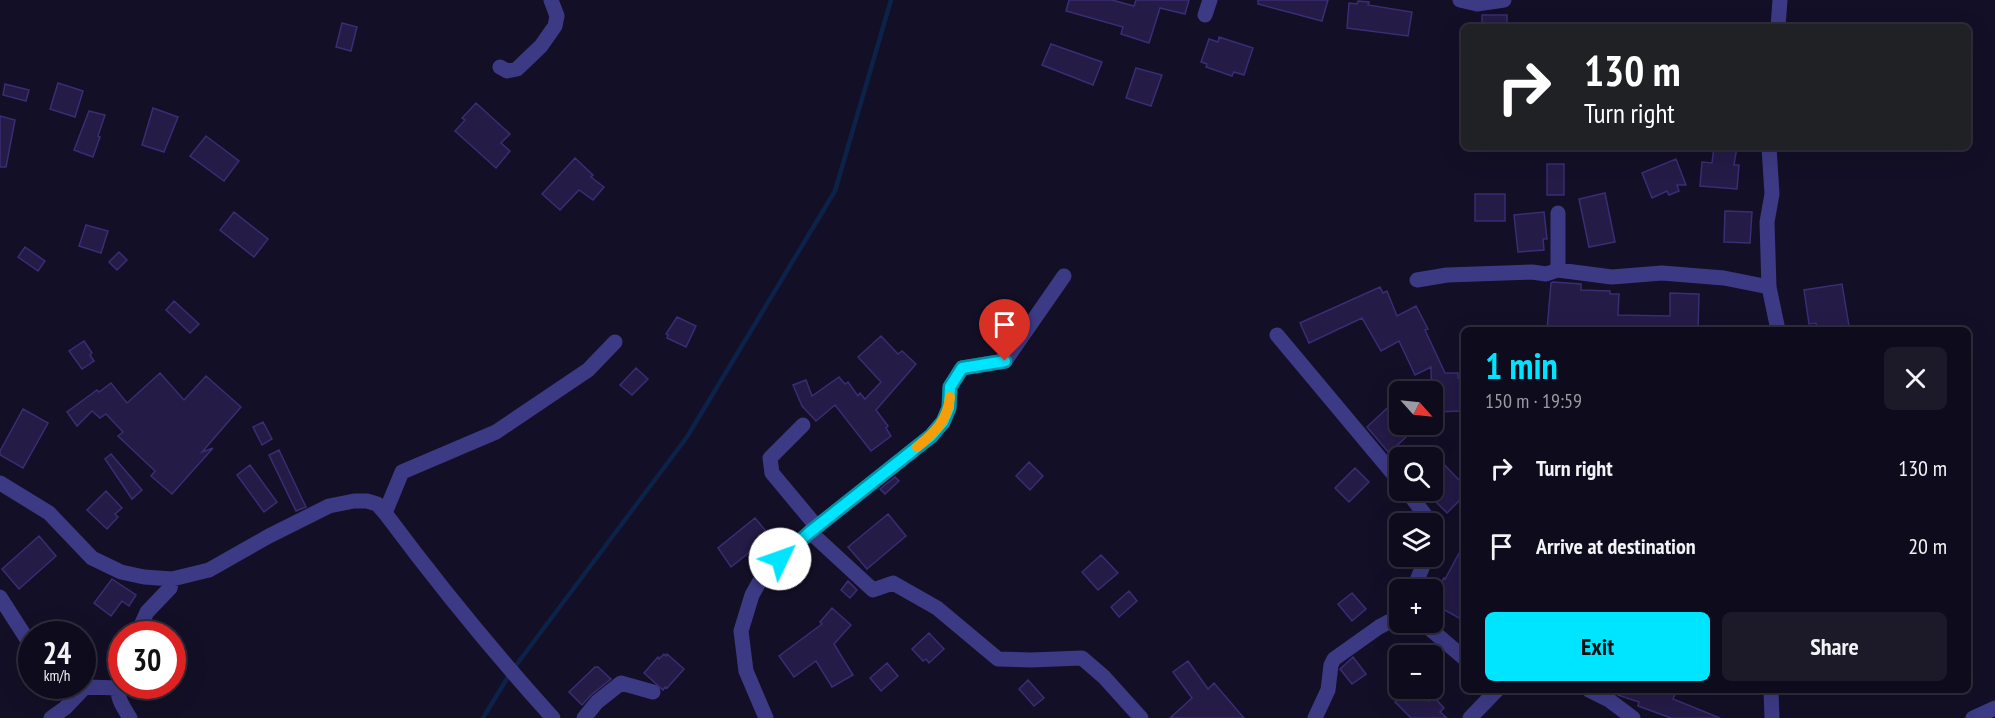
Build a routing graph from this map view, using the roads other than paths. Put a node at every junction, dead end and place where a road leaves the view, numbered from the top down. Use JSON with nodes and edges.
{"nodes":[{"id":1,"x":551,"y":0,"type":"edge"},
{"id":2,"x":1460,"y":0,"type":"edge"},
{"id":3,"x":1504,"y":0,"type":"edge"},
{"id":4,"x":1780,"y":0,"type":"edge"},
{"id":5,"x":1778,"y":24,"type":"edge"},
{"id":6,"x":500,"y":67,"type":"dead end"},
{"id":7,"x":1769,"y":150,"type":"edge"},
{"id":8,"x":1558,"y":213,"type":"dead end"},
{"id":9,"x":1558,"y":270,"type":"junction"},
{"id":10,"x":1064,"y":276,"type":"dead end"},
{"id":11,"x":1417,"y":280,"type":"dead end"},
{"id":12,"x":1769,"y":287,"type":"junction"},
{"id":13,"x":1777,"y":327,"type":"edge"},
{"id":14,"x":1277,"y":335,"type":"dead end"},
{"id":15,"x":615,"y":342,"type":"dead end"},
{"id":16,"x":803,"y":425,"type":"dead end"},
{"id":17,"x":1389,"y":469,"type":"edge"},
{"id":18,"x":0,"y":483,"type":"edge"},
{"id":19,"x":1414,"y":501,"type":"edge"},
{"id":20,"x":385,"y":513,"type":"junction"},
{"id":21,"x":1424,"y":513,"type":"edge"},
{"id":22,"x":813,"y":529,"type":"junction"},
{"id":23,"x":172,"y":579,"type":"junction"},
{"id":24,"x":0,"y":597,"type":"edge"},
{"id":25,"x":143,"y":621,"type":"edge"},
{"id":26,"x":1389,"y":622,"type":"edge"},
{"id":27,"x":18,"y":627,"type":"edge"},
{"id":28,"x":1435,"y":633,"type":"edge"},
{"id":29,"x":1461,"y":655,"type":"edge"},
{"id":30,"x":653,"y":692,"type":"dead end"},
{"id":31,"x":1494,"y":693,"type":"edge"},
{"id":32,"x":1595,"y":693,"type":"edge"},
{"id":33,"x":1772,"y":693,"type":"edge"},
{"id":34,"x":74,"y":699,"type":"edge"},
{"id":35,"x":119,"y":699,"type":"edge"},
{"id":36,"x":1995,"y":708,"type":"edge"},
{"id":37,"x":51,"y":718,"type":"edge"},
{"id":38,"x":130,"y":718,"type":"edge"},
{"id":39,"x":553,"y":718,"type":"edge"},
{"id":40,"x":584,"y":718,"type":"edge"},
{"id":41,"x":766,"y":718,"type":"edge"},
{"id":42,"x":1141,"y":718,"type":"edge"},
{"id":43,"x":1315,"y":718,"type":"edge"},
{"id":44,"x":1470,"y":718,"type":"edge"},
{"id":45,"x":1633,"y":718,"type":"edge"},
{"id":46,"x":1772,"y":718,"type":"edge"},
{"id":47,"x":1973,"y":718,"type":"edge"}],
"edges":[{"from":1,"to":6,"type":"street"},
{"from":2,"to":3,"type":"street"},
{"from":4,"to":5,"type":"street"},
{"from":7,"to":12,"type":"street"},
{"from":8,"to":9,"type":"street"},
{"from":9,"to":11,"type":"street"},
{"from":9,"to":12,"type":"street"},
{"from":10,"to":22,"type":"street"},
{"from":12,"to":13,"type":"street"},
{"from":14,"to":17,"type":"street"},
{"from":15,"to":20,"type":"street"},
{"from":16,"to":22,"type":"street"},
{"from":18,"to":23,"type":"street"},
{"from":19,"to":21,"type":"street"},
{"from":20,"to":23,"type":"street"},
{"from":20,"to":39,"type":"street"},
{"from":22,"to":41,"type":"street"},
{"from":22,"to":42,"type":"street"},
{"from":23,"to":25,"type":"street"},
{"from":24,"to":27,"type":"street"},
{"from":26,"to":43,"type":"street"},
{"from":28,"to":29,"type":"street"},
{"from":30,"to":40,"type":"street"},
{"from":31,"to":44,"type":"street"},
{"from":32,"to":45,"type":"street"},
{"from":33,"to":46,"type":"street"},
{"from":34,"to":37,"type":"street"},
{"from":35,"to":38,"type":"street"},
{"from":36,"to":47,"type":"street"}]}
